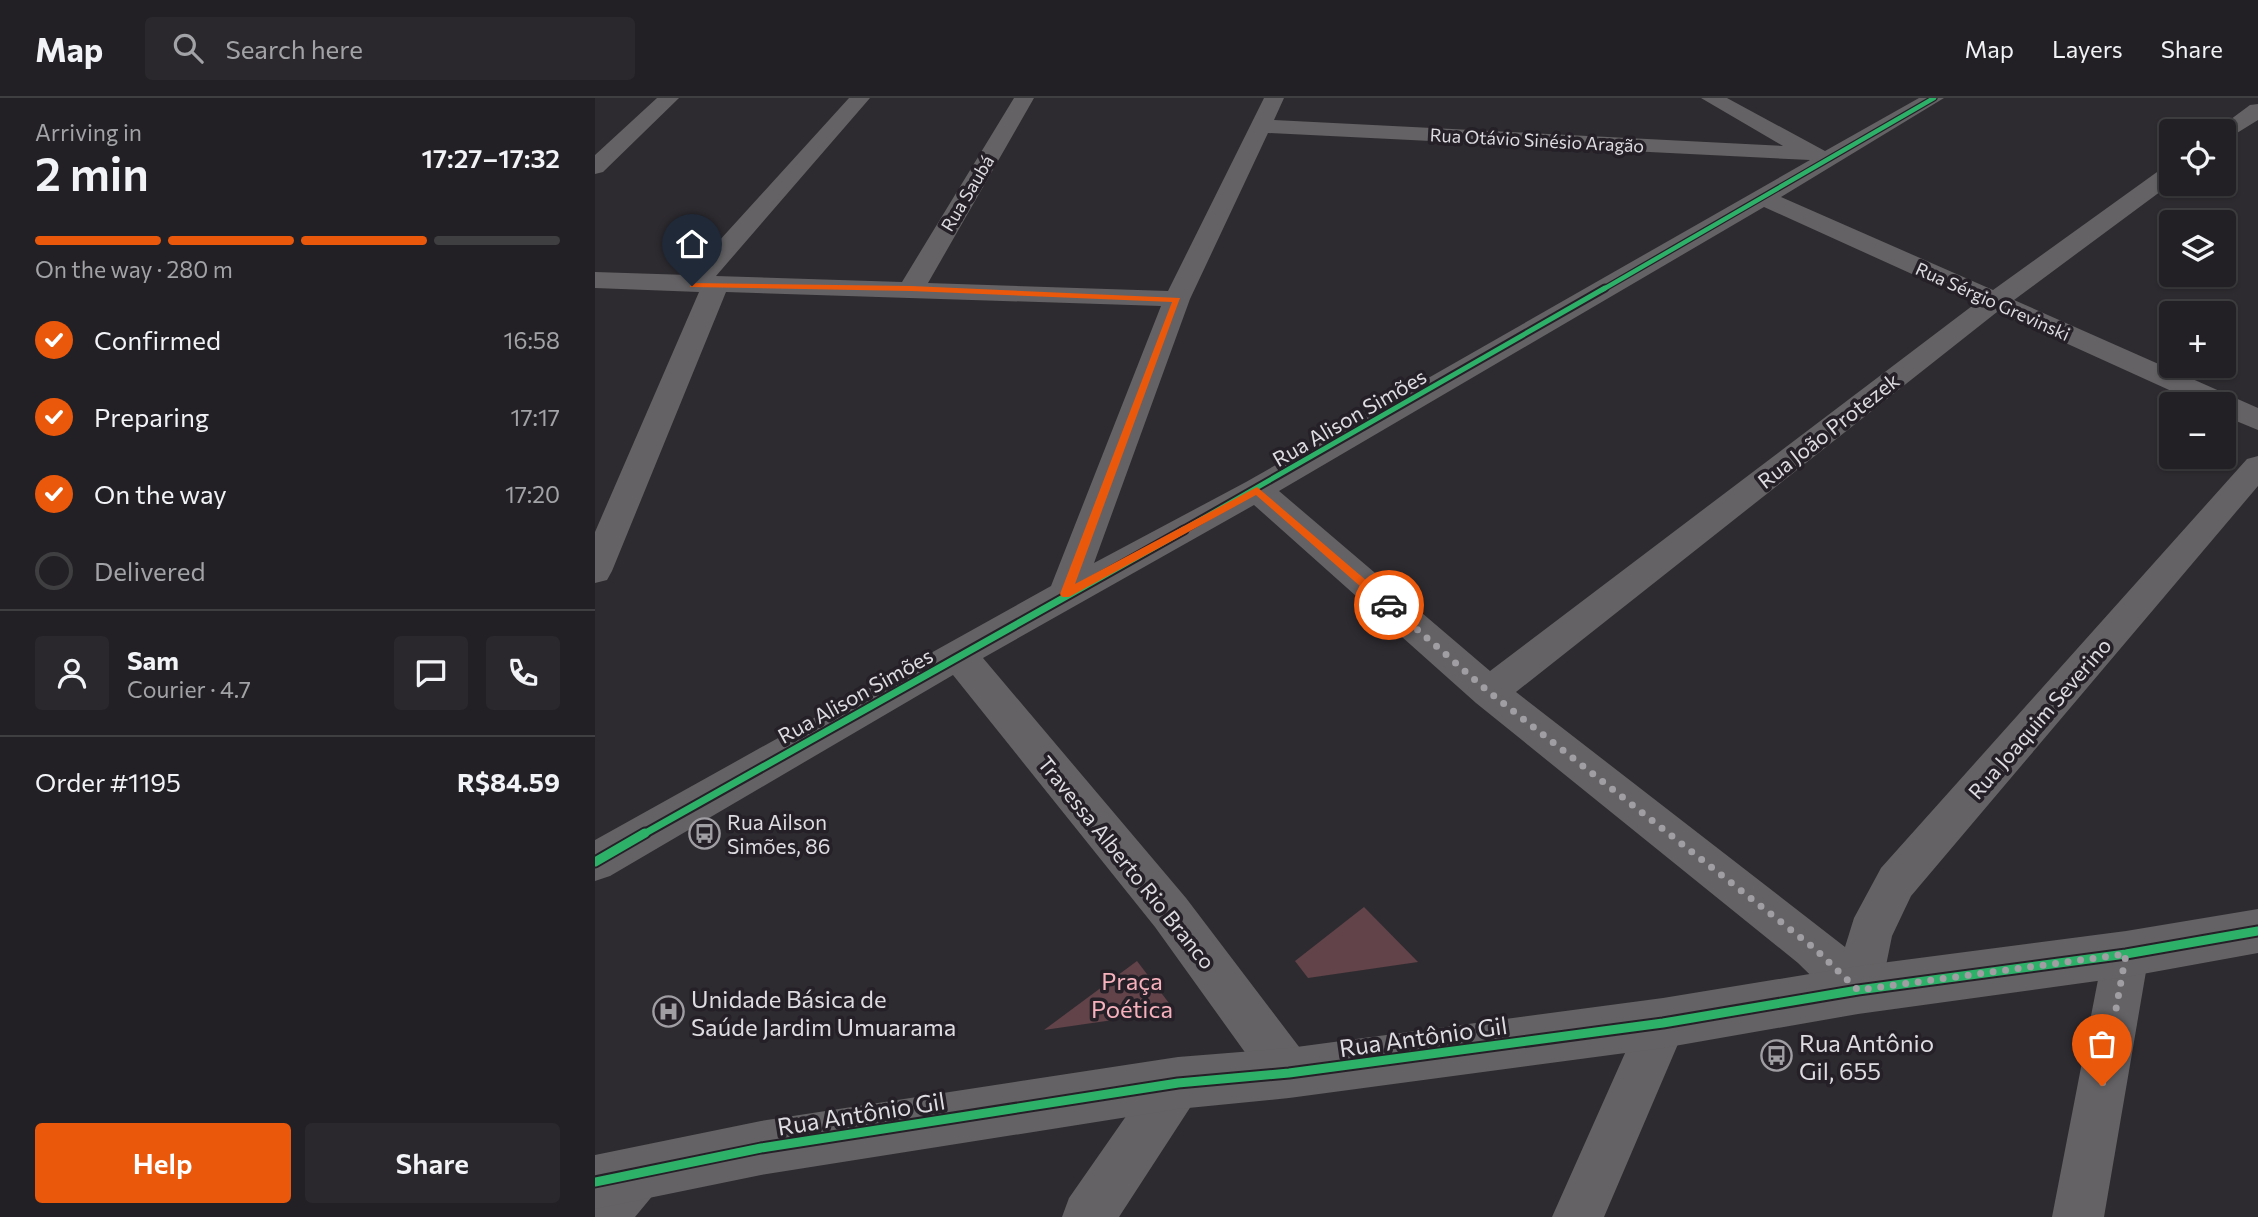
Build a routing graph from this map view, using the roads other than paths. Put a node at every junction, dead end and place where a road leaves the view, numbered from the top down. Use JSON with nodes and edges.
{"nodes":[{"id":1,"x":669,"y":98,"type":"edge"},
{"id":2,"x":860,"y":98,"type":"edge"},
{"id":3,"x":1024,"y":98,"type":"edge"},
{"id":4,"x":1274,"y":98,"type":"edge"},
{"id":5,"x":1711,"y":98,"type":"edge"},
{"id":6,"x":1934,"y":98,"type":"edge"},
{"id":7,"x":2258,"y":110,"type":"edge"},
{"id":8,"x":1259,"y":125,"type":"junction"},
{"id":9,"x":2236,"y":126,"type":"edge"},
{"id":10,"x":1821,"y":157,"type":"junction"},
{"id":11,"x":595,"y":167,"type":"edge"},
{"id":12,"x":2159,"y":181,"type":"edge"},
{"id":13,"x":1762,"y":197,"type":"junction"},
{"id":14,"x":595,"y":281,"type":"edge"},
{"id":15,"x":704,"y":286,"type":"junction"},
{"id":16,"x":911,"y":289,"type":"junction"},
{"id":17,"x":1177,"y":299,"type":"junction"},
{"id":18,"x":1994,"y":301,"type":"junction"},
{"id":19,"x":2197,"y":392,"type":"edge"},
{"id":20,"x":2236,"y":409,"type":"edge"},
{"id":21,"x":2258,"y":419,"type":"edge"},
{"id":22,"x":2258,"y":466,"type":"edge"},
{"id":23,"x":1257,"y":490,"type":"junction"},
{"id":24,"x":595,"y":571,"type":"edge"},
{"id":25,"x":1066,"y":594,"type":"junction"},
{"id":26,"x":959,"y":656,"type":"junction"},
{"id":27,"x":1489,"y":692,"type":"junction"},
{"id":28,"x":595,"y":862,"type":"edge"},
{"id":29,"x":2258,"y":931,"type":"edge"},
{"id":30,"x":2126,"y":954,"type":"junction"},
{"id":31,"x":1858,"y":990,"type":"junction"},
{"id":32,"x":1663,"y":1023,"type":"junction"},
{"id":33,"x":1289,"y":1073,"type":"junction"},
{"id":34,"x":1178,"y":1083,"type":"junction"},
{"id":35,"x":616,"y":1179,"type":"edge"},
{"id":36,"x":600,"y":1217,"type":"edge"},
{"id":37,"x":1088,"y":1217,"type":"edge"},
{"id":38,"x":1578,"y":1217,"type":"edge"},
{"id":39,"x":2078,"y":1217,"type":"edge"}],
"edges":[{"from":1,"to":11,"type":"street"},
{"from":2,"to":15,"type":"street"},
{"from":3,"to":16,"type":"street","name":"Rua Saubá"},
{"from":4,"to":8,"type":"street"},
{"from":5,"to":10,"type":"street"},
{"from":6,"to":10,"type":"street","name":"Rua Alison Simões"},
{"from":7,"to":9,"type":"street"},
{"from":8,"to":10,"type":"street","name":"Rua Otávio Sinésio Aragão"},
{"from":8,"to":17,"type":"street"},
{"from":10,"to":13,"type":"street","name":"Rua Alison Simões"},
{"from":12,"to":18,"type":"street","name":"Rua João Protezek"},
{"from":13,"to":18,"type":"street","name":"Rua Sérgio Grevinski"},
{"from":13,"to":23,"type":"street","name":"Rua Alison Simões"},
{"from":14,"to":15,"type":"street"},
{"from":15,"to":16,"type":"street"},
{"from":15,"to":24,"type":"street"},
{"from":16,"to":17,"type":"street"},
{"from":17,"to":25,"type":"street"},
{"from":18,"to":19,"type":"street","name":"Rua Sérgio Grevinski"},
{"from":18,"to":27,"type":"street","name":"Rua João Protezek"},
{"from":20,"to":21,"type":"street","name":"Rua Sérgio Grevinski"},
{"from":22,"to":31,"type":"street","name":"Rua Joaquim Severino"},
{"from":23,"to":25,"type":"street","name":"Rua Alison Simões"},
{"from":23,"to":27,"type":"street"},
{"from":25,"to":26,"type":"street","name":"Rua Alison Simões"},
{"from":26,"to":28,"type":"street","name":"Rua Alison Simões"},
{"from":26,"to":33,"type":"street","name":"Travessa Alberto Rio Branco"},
{"from":27,"to":31,"type":"street"},
{"from":29,"to":30,"type":"street","name":"Rua Antônio Gil"},
{"from":30,"to":31,"type":"street","name":"Rua Antônio Gil"},
{"from":30,"to":39,"type":"street"},
{"from":31,"to":32,"type":"street","name":"Rua Antônio Gil"},
{"from":32,"to":33,"type":"street","name":"Rua Antônio Gil"},
{"from":32,"to":38,"type":"street"},
{"from":33,"to":34,"type":"street","name":"Rua Antônio Gil"},
{"from":34,"to":35,"type":"street","name":"Rua Antônio Gil"},
{"from":34,"to":37,"type":"street"},
{"from":35,"to":36,"type":"street"}]}
